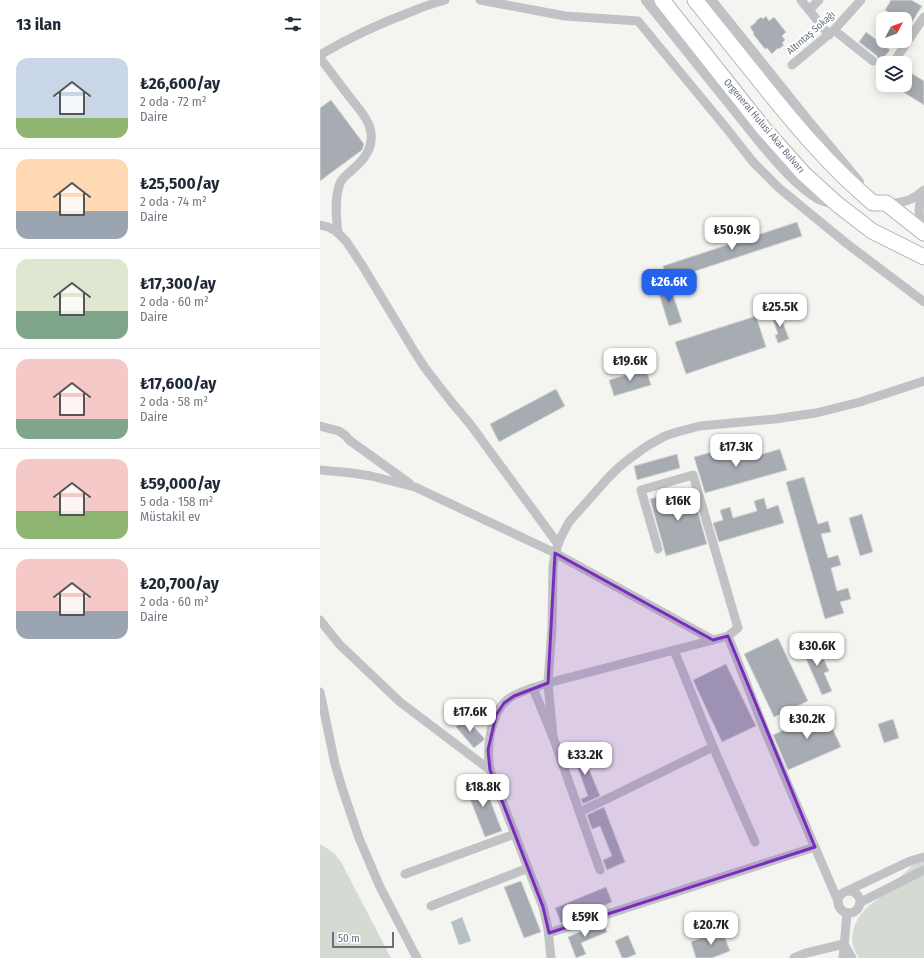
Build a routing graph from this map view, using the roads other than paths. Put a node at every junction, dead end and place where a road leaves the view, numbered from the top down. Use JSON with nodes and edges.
{"nodes":[{"id":1,"x":446,"y":0,"type":"edge"},
{"id":2,"x":480,"y":0,"type":"edge"},
{"id":3,"x":647,"y":0,"type":"edge"},
{"id":4,"x":662,"y":0,"type":"edge"},
{"id":5,"x":695,"y":0,"type":"edge"},
{"id":6,"x":710,"y":0,"type":"edge"},
{"id":7,"x":801,"y":0,"type":"edge"},
{"id":8,"x":818,"y":0,"type":"edge"},
{"id":9,"x":861,"y":0,"type":"edge"},
{"id":10,"x":809,"y":10,"type":"junction"},
{"id":11,"x":924,"y":17,"type":"edge"},
{"id":12,"x":831,"y":32,"type":"junction"},
{"id":13,"x":321,"y":52,"type":"edge"},
{"id":14,"x":898,"y":56,"type":"edge"},
{"id":15,"x":873,"y":61,"type":"dead end"},
{"id":16,"x":792,"y":64,"type":"dead end"},
{"id":17,"x":924,"y":190,"type":"edge"},
{"id":18,"x":880,"y":203,"type":"junction"},
{"id":19,"x":837,"y":204,"type":"junction"},
{"id":20,"x":320,"y":225,"type":"edge"},
{"id":21,"x":924,"y":232,"type":"edge"},
{"id":22,"x":338,"y":233,"type":"junction"},
{"id":23,"x":924,"y":257,"type":"edge"},
{"id":24,"x":924,"y":302,"type":"edge"},
{"id":25,"x":924,"y":381,"type":"edge"},
{"id":26,"x":320,"y":426,"type":"edge"},
{"id":27,"x":320,"y":470,"type":"edge"},
{"id":28,"x":415,"y":487,"type":"junction"},
{"id":29,"x":557,"y":548,"type":"junction"},
{"id":30,"x":658,"y":549,"type":"dead end"},
{"id":31,"x":320,"y":620,"type":"edge"},
{"id":32,"x":728,"y":636,"type":"junction"},
{"id":33,"x":713,"y":640,"type":"junction"},
{"id":34,"x":674,"y":650,"type":"junction"},
{"id":35,"x":548,"y":683,"type":"junction"},
{"id":36,"x":533,"y":688,"type":"junction"},
{"id":37,"x":320,"y":692,"type":"edge"},
{"id":38,"x":323,"y":721,"type":"edge"},
{"id":39,"x":554,"y":737,"type":"junction"},
{"id":40,"x":713,"y":747,"type":"junction"},
{"id":41,"x":490,"y":770,"type":"junction"},
{"id":42,"x":580,"y":812,"type":"junction"},
{"id":43,"x":515,"y":834,"type":"junction"},
{"id":44,"x":755,"y":842,"type":"dead end"},
{"id":45,"x":815,"y":847,"type":"junction"},
{"id":46,"x":924,"y":857,"type":"edge"},
{"id":47,"x":528,"y":868,"type":"junction"},
{"id":48,"x":600,"y":870,"type":"dead end"},
{"id":49,"x":924,"y":870,"type":"edge"},
{"id":50,"x":405,"y":874,"type":"dead end"},
{"id":51,"x":850,"y":890,"type":"junction"},
{"id":52,"x":838,"y":901,"type":"junction"},
{"id":53,"x":861,"y":902,"type":"junction"},
{"id":54,"x":431,"y":906,"type":"dead end"},
{"id":55,"x":847,"y":913,"type":"junction"},
{"id":56,"x":549,"y":933,"type":"junction"},
{"id":57,"x":844,"y":944,"type":"junction"},
{"id":58,"x":417,"y":958,"type":"edge"},
{"id":59,"x":551,"y":958,"type":"edge"},
{"id":60,"x":794,"y":958,"type":"edge"},
{"id":61,"x":843,"y":958,"type":"edge"},
{"id":62,"x":852,"y":958,"type":"edge"}],
"edges":[{"from":1,"to":13,"type":"street"},
{"from":2,"to":24,"type":"street"},
{"from":3,"to":19,"type":"street"},
{"from":4,"to":19,"type":"main road","name":"Orgeneral Hulusi Akar Bulvarı"},
{"from":5,"to":18,"type":"main road"},
{"from":6,"to":18,"type":"street"},
{"from":7,"to":10,"type":"street"},
{"from":8,"to":10,"type":"street"},
{"from":9,"to":12,"type":"street","name":"Altıntaş Sokağı"},
{"from":10,"to":12,"type":"street"},
{"from":11,"to":14,"type":"street"},
{"from":12,"to":15,"type":"street"},
{"from":12,"to":16,"type":"street","name":"Altıntaş Sokağı"},
{"from":13,"to":22,"type":"street"},
{"from":17,"to":18,"type":"street"},
{"from":17,"to":21,"type":"street"},
{"from":18,"to":21,"type":"main road"},
{"from":19,"to":23,"type":"main road","name":"Orgeneral Hulusi Akar Bulvarı"},
{"from":20,"to":22,"type":"street"},
{"from":22,"to":29,"type":"street"},
{"from":25,"to":29,"type":"street"},
{"from":26,"to":28,"type":"street"},
{"from":27,"to":28,"type":"street"},
{"from":28,"to":29,"type":"street"},
{"from":29,"to":33,"type":"street"},
{"from":29,"to":35,"type":"street"},
{"from":30,"to":32,"type":"street"},
{"from":31,"to":41,"type":"street"},
{"from":32,"to":33,"type":"street"},
{"from":32,"to":45,"type":"street"},
{"from":33,"to":34,"type":"street"},
{"from":34,"to":35,"type":"street"},
{"from":34,"to":40,"type":"street"},
{"from":35,"to":36,"type":"street"},
{"from":35,"to":39,"type":"street"},
{"from":36,"to":39,"type":"street"},
{"from":36,"to":41,"type":"street"},
{"from":37,"to":38,"type":"street"},
{"from":38,"to":58,"type":"street"},
{"from":39,"to":42,"type":"street"},
{"from":40,"to":42,"type":"street"},
{"from":40,"to":44,"type":"street"},
{"from":41,"to":43,"type":"street"},
{"from":42,"to":48,"type":"street"},
{"from":43,"to":47,"type":"street"},
{"from":43,"to":50,"type":"street"},
{"from":45,"to":52,"type":"street"},
{"from":45,"to":56,"type":"street"},
{"from":46,"to":51,"type":"street"},
{"from":47,"to":54,"type":"street"},
{"from":47,"to":56,"type":"street"},
{"from":49,"to":53,"type":"street"},
{"from":51,"to":52,"type":"street"},
{"from":51,"to":53,"type":"street"},
{"from":52,"to":55,"type":"street"},
{"from":53,"to":55,"type":"street"},
{"from":55,"to":57,"type":"street"},
{"from":56,"to":59,"type":"street"},
{"from":57,"to":60,"type":"street"},
{"from":57,"to":61,"type":"street"},
{"from":57,"to":62,"type":"street"}]}
